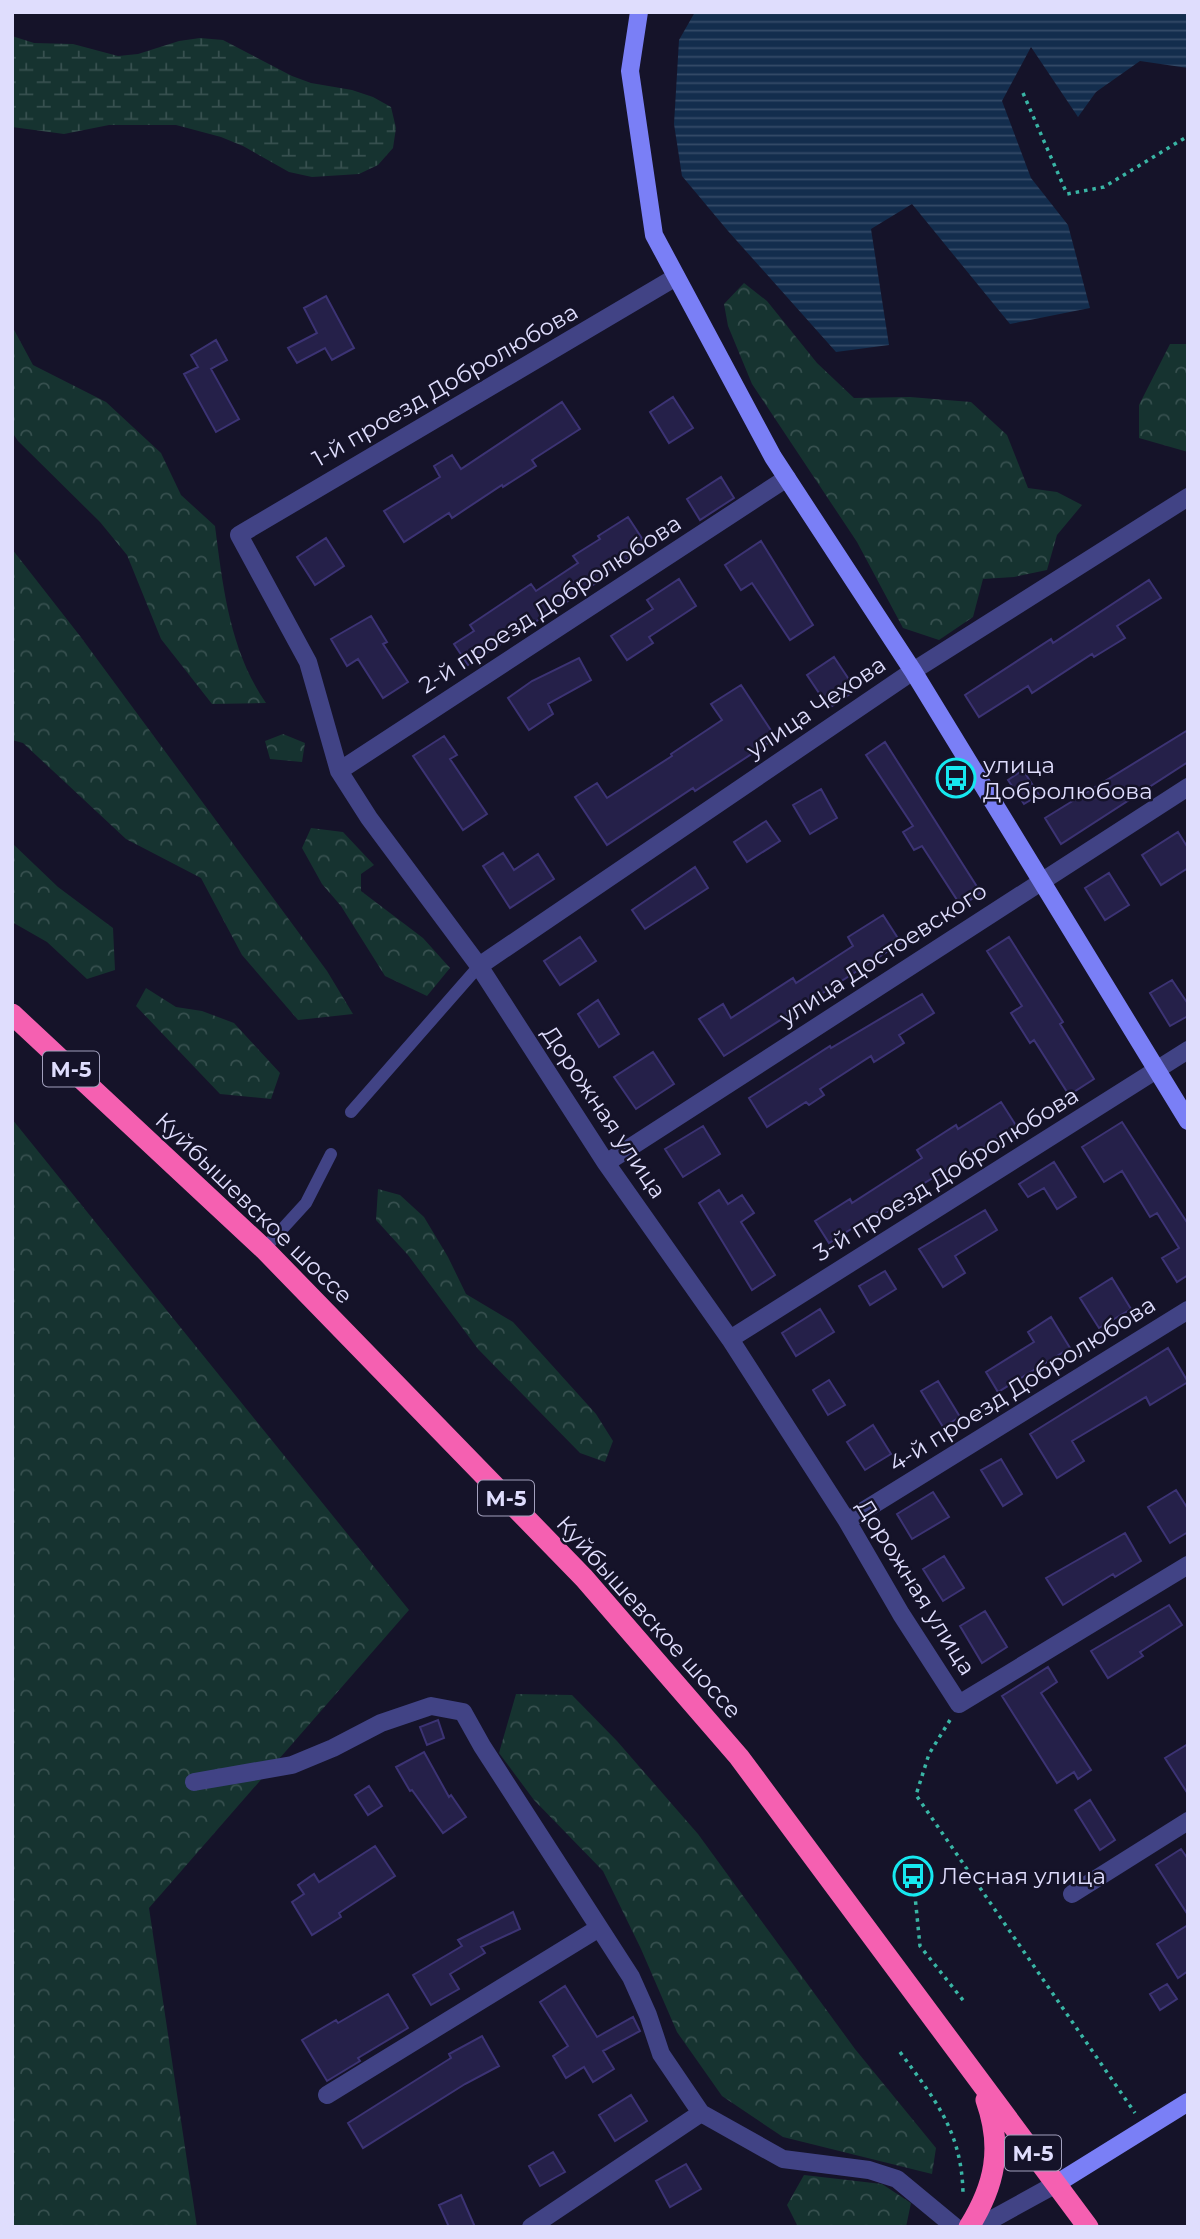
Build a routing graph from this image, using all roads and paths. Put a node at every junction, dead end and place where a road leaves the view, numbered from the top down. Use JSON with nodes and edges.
{"nodes":[{"id":1,"x":639,"y":12,"type":"edge"},
{"id":2,"x":1023,"y":93,"type":"dead end"},
{"id":3,"x":1188,"y":136,"type":"edge"},
{"id":4,"x":676,"y":277,"type":"junction"},
{"id":5,"x":787,"y":478,"type":"junction"},
{"id":6,"x":1188,"y":497,"type":"edge"},
{"id":7,"x":239,"y":535,"type":"joint"},
{"id":8,"x":913,"y":671,"type":"junction"},
{"id":9,"x":339,"y":771,"type":"junction"},
{"id":10,"x":1188,"y":787,"type":"edge"},
{"id":11,"x":1041,"y":881,"type":"junction"},
{"id":12,"x":479,"y":966,"type":"junction"},
{"id":13,"x":12,"y":1014,"type":"edge"},
{"id":14,"x":1188,"y":1050,"type":"edge"},
{"id":15,"x":1156,"y":1070,"type":"junction"},
{"id":16,"x":351,"y":1112,"type":"dead end"},
{"id":17,"x":1188,"y":1121,"type":"edge"},
{"id":18,"x":331,"y":1154,"type":"dead end"},
{"id":19,"x":606,"y":1163,"type":"junction"},
{"id":20,"x":264,"y":1249,"type":"junction"},
{"id":21,"x":1188,"y":1310,"type":"edge"},
{"id":22,"x":730,"y":1339,"type":"junction"},
{"id":23,"x":846,"y":1521,"type":"junction"},
{"id":24,"x":1188,"y":1565,"type":"edge"},
{"id":25,"x":959,"y":1704,"type":"junction"},
{"id":26,"x":194,"y":1782,"type":"dead end"},
{"id":27,"x":1188,"y":1821,"type":"edge"},
{"id":28,"x":913,"y":1876,"type":"dead end"},
{"id":29,"x":1072,"y":1894,"type":"dead end"},
{"id":30,"x":599,"y":1928,"type":"junction"},
{"id":31,"x":965,"y":2004,"type":"dead end"},
{"id":32,"x":900,"y":2052,"type":"dead end"},
{"id":33,"x":978,"y":2079,"type":"junction"},
{"id":34,"x":327,"y":2095,"type":"dead end"},
{"id":35,"x":1188,"y":2102,"type":"edge"},
{"id":36,"x":701,"y":2113,"type":"junction"},
{"id":37,"x":1146,"y":2129,"type":"junction"},
{"id":38,"x":1056,"y":2184,"type":"junction"},
{"id":39,"x":963,"y":2202,"type":"dead end"},
{"id":40,"x":531,"y":2227,"type":"edge"},
{"id":41,"x":955,"y":2227,"type":"edge"},
{"id":42,"x":969,"y":2227,"type":"edge"},
{"id":43,"x":978,"y":2227,"type":"edge"},
{"id":44,"x":1088,"y":2227,"type":"edge"}],
"edges":[{"from":1,"to":4,"type":"street"},
{"from":2,"to":3,"type":"path"},
{"from":4,"to":5,"type":"street"},
{"from":4,"to":7,"type":"street","name":"1-й проезд Добролюбова"},
{"from":5,"to":8,"type":"street"},
{"from":5,"to":9,"type":"street","name":"2-й проезд Добролюбова"},
{"from":6,"to":8,"type":"street","name":"улица Чехова"},
{"from":7,"to":9,"type":"street","name":"Дорожная улица"},
{"from":8,"to":11,"type":"street"},
{"from":8,"to":12,"type":"street","name":"улица Чехова"},
{"from":9,"to":12,"type":"street","name":"Дорожная улица"},
{"from":10,"to":11,"type":"street","name":"улица Достоевского"},
{"from":11,"to":15,"type":"street"},
{"from":11,"to":19,"type":"street","name":"улица Достоевского"},
{"from":12,"to":16,"type":"lane"},
{"from":12,"to":19,"type":"street","name":"Дорожная улица"},
{"from":13,"to":20,"type":"highway","name":"Куйбышевское шоссе","number":"М-5"},
{"from":14,"to":15,"type":"street","name":"3-й проезд Добролюбова"},
{"from":15,"to":17,"type":"street"},
{"from":15,"to":22,"type":"street","name":"3-й проезд Добролюбова"},
{"from":18,"to":20,"type":"lane"},
{"from":19,"to":22,"type":"street","name":"Дорожная улица"},
{"from":20,"to":33,"type":"highway","name":"Куйбышевское шоссе","number":"М-5"},
{"from":21,"to":23,"type":"street","name":"4-й проезд Добролюбова"},
{"from":22,"to":23,"type":"street","name":"Дорожная улица"},
{"from":23,"to":25,"type":"street","name":"Дорожная улица"},
{"from":24,"to":25,"type":"street"},
{"from":25,"to":37,"type":"path"},
{"from":26,"to":30,"type":"street"},
{"from":27,"to":29,"type":"street"},
{"from":28,"to":31,"type":"path"},
{"from":30,"to":34,"type":"street"},
{"from":30,"to":36,"type":"street"},
{"from":32,"to":39,"type":"path"},
{"from":33,"to":38,"type":"highway","name":"Куйбышевское шоссе","number":"М-5"},
{"from":33,"to":42,"type":"highway"},
{"from":35,"to":37,"type":"street"},
{"from":36,"to":40,"type":"street"},
{"from":36,"to":41,"type":"street"},
{"from":37,"to":38,"type":"street"},
{"from":38,"to":43,"type":"street"},
{"from":38,"to":44,"type":"highway","name":"Куйбышевское шоссе","number":"М-5"}]}
